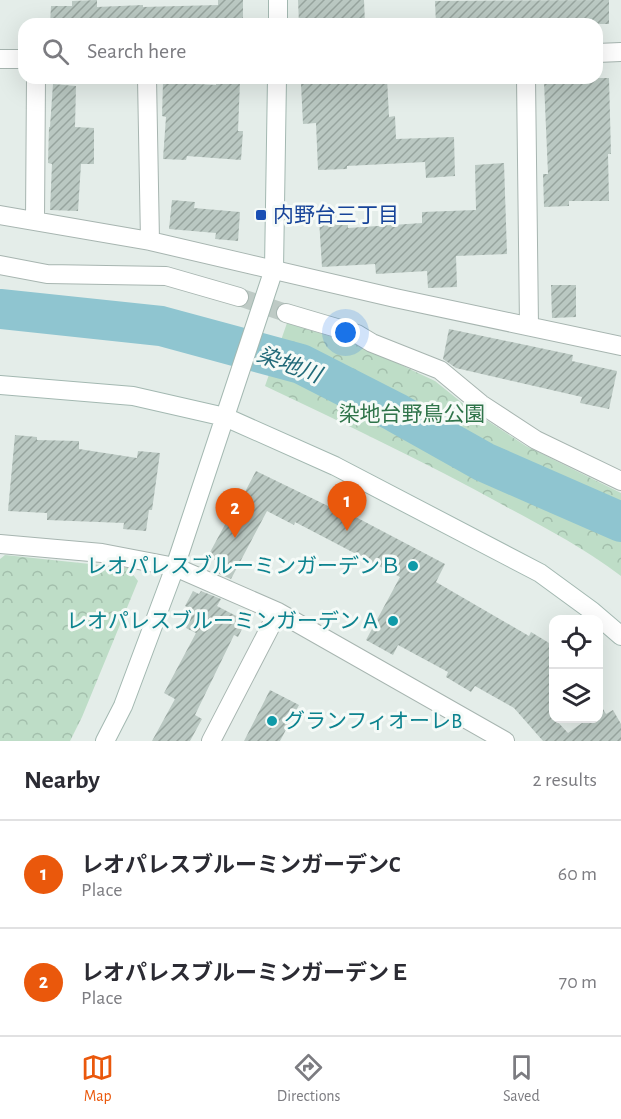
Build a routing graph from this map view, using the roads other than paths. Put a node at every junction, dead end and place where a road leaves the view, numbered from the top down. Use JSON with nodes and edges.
{"nodes":[{"id":1,"x":278,"y":0,"type":"edge"},
{"id":2,"x":278,"y":18,"type":"edge"},
{"id":3,"x":603,"y":52,"type":"edge"},
{"id":4,"x":621,"y":52,"type":"edge"},
{"id":5,"x":0,"y":59,"type":"edge"},
{"id":6,"x":18,"y":59,"type":"edge"},
{"id":7,"x":36,"y":84,"type":"edge"},
{"id":8,"x":147,"y":84,"type":"edge"},
{"id":9,"x":278,"y":84,"type":"edge"},
{"id":10,"x":526,"y":84,"type":"edge"},
{"id":11,"x":0,"y":215,"type":"edge"},
{"id":12,"x":35,"y":220,"type":"junction"},
{"id":13,"x":150,"y":241,"type":"junction"},
{"id":14,"x":0,"y":265,"type":"edge"},
{"id":15,"x":274,"y":269,"type":"junction"},
{"id":16,"x":239,"y":297,"type":"tunnel mouth"},
{"id":17,"x":286,"y":313,"type":"tunnel mouth"},
{"id":18,"x":529,"y":326,"type":"junction"},
{"id":19,"x":621,"y":346,"type":"edge"},
{"id":20,"x":0,"y":385,"type":"edge"},
{"id":21,"x":225,"y":417,"type":"junction"},
{"id":22,"x":621,"y":481,"type":"edge"},
{"id":23,"x":0,"y":544,"type":"edge"},
{"id":24,"x":175,"y":567,"type":"junction"},
{"id":25,"x":278,"y":612,"type":"junction"},
{"id":26,"x":621,"y":636,"type":"edge"},
{"id":27,"x":217,"y":739,"type":"edge"},
{"id":28,"x":105,"y":741,"type":"edge"},
{"id":29,"x":505,"y":741,"type":"edge"}],
"edges":[{"from":1,"to":2,"type":"street"},
{"from":3,"to":4,"type":"street"},
{"from":5,"to":6,"type":"street"},
{"from":7,"to":12,"type":"street"},
{"from":8,"to":13,"type":"street"},
{"from":9,"to":15,"type":"street"},
{"from":10,"to":18,"type":"street"},
{"from":11,"to":12,"type":"street"},
{"from":12,"to":13,"type":"street"},
{"from":13,"to":15,"type":"street"},
{"from":14,"to":16,"type":"street"},
{"from":15,"to":18,"type":"street"},
{"from":15,"to":21,"type":"street"},
{"from":17,"to":22,"type":"street"},
{"from":18,"to":19,"type":"street"},
{"from":20,"to":21,"type":"street"},
{"from":21,"to":24,"type":"street"},
{"from":21,"to":26,"type":"street"},
{"from":23,"to":24,"type":"street"},
{"from":24,"to":25,"type":"street"},
{"from":24,"to":28,"type":"street"},
{"from":25,"to":27,"type":"street"},
{"from":25,"to":29,"type":"street"}]}
